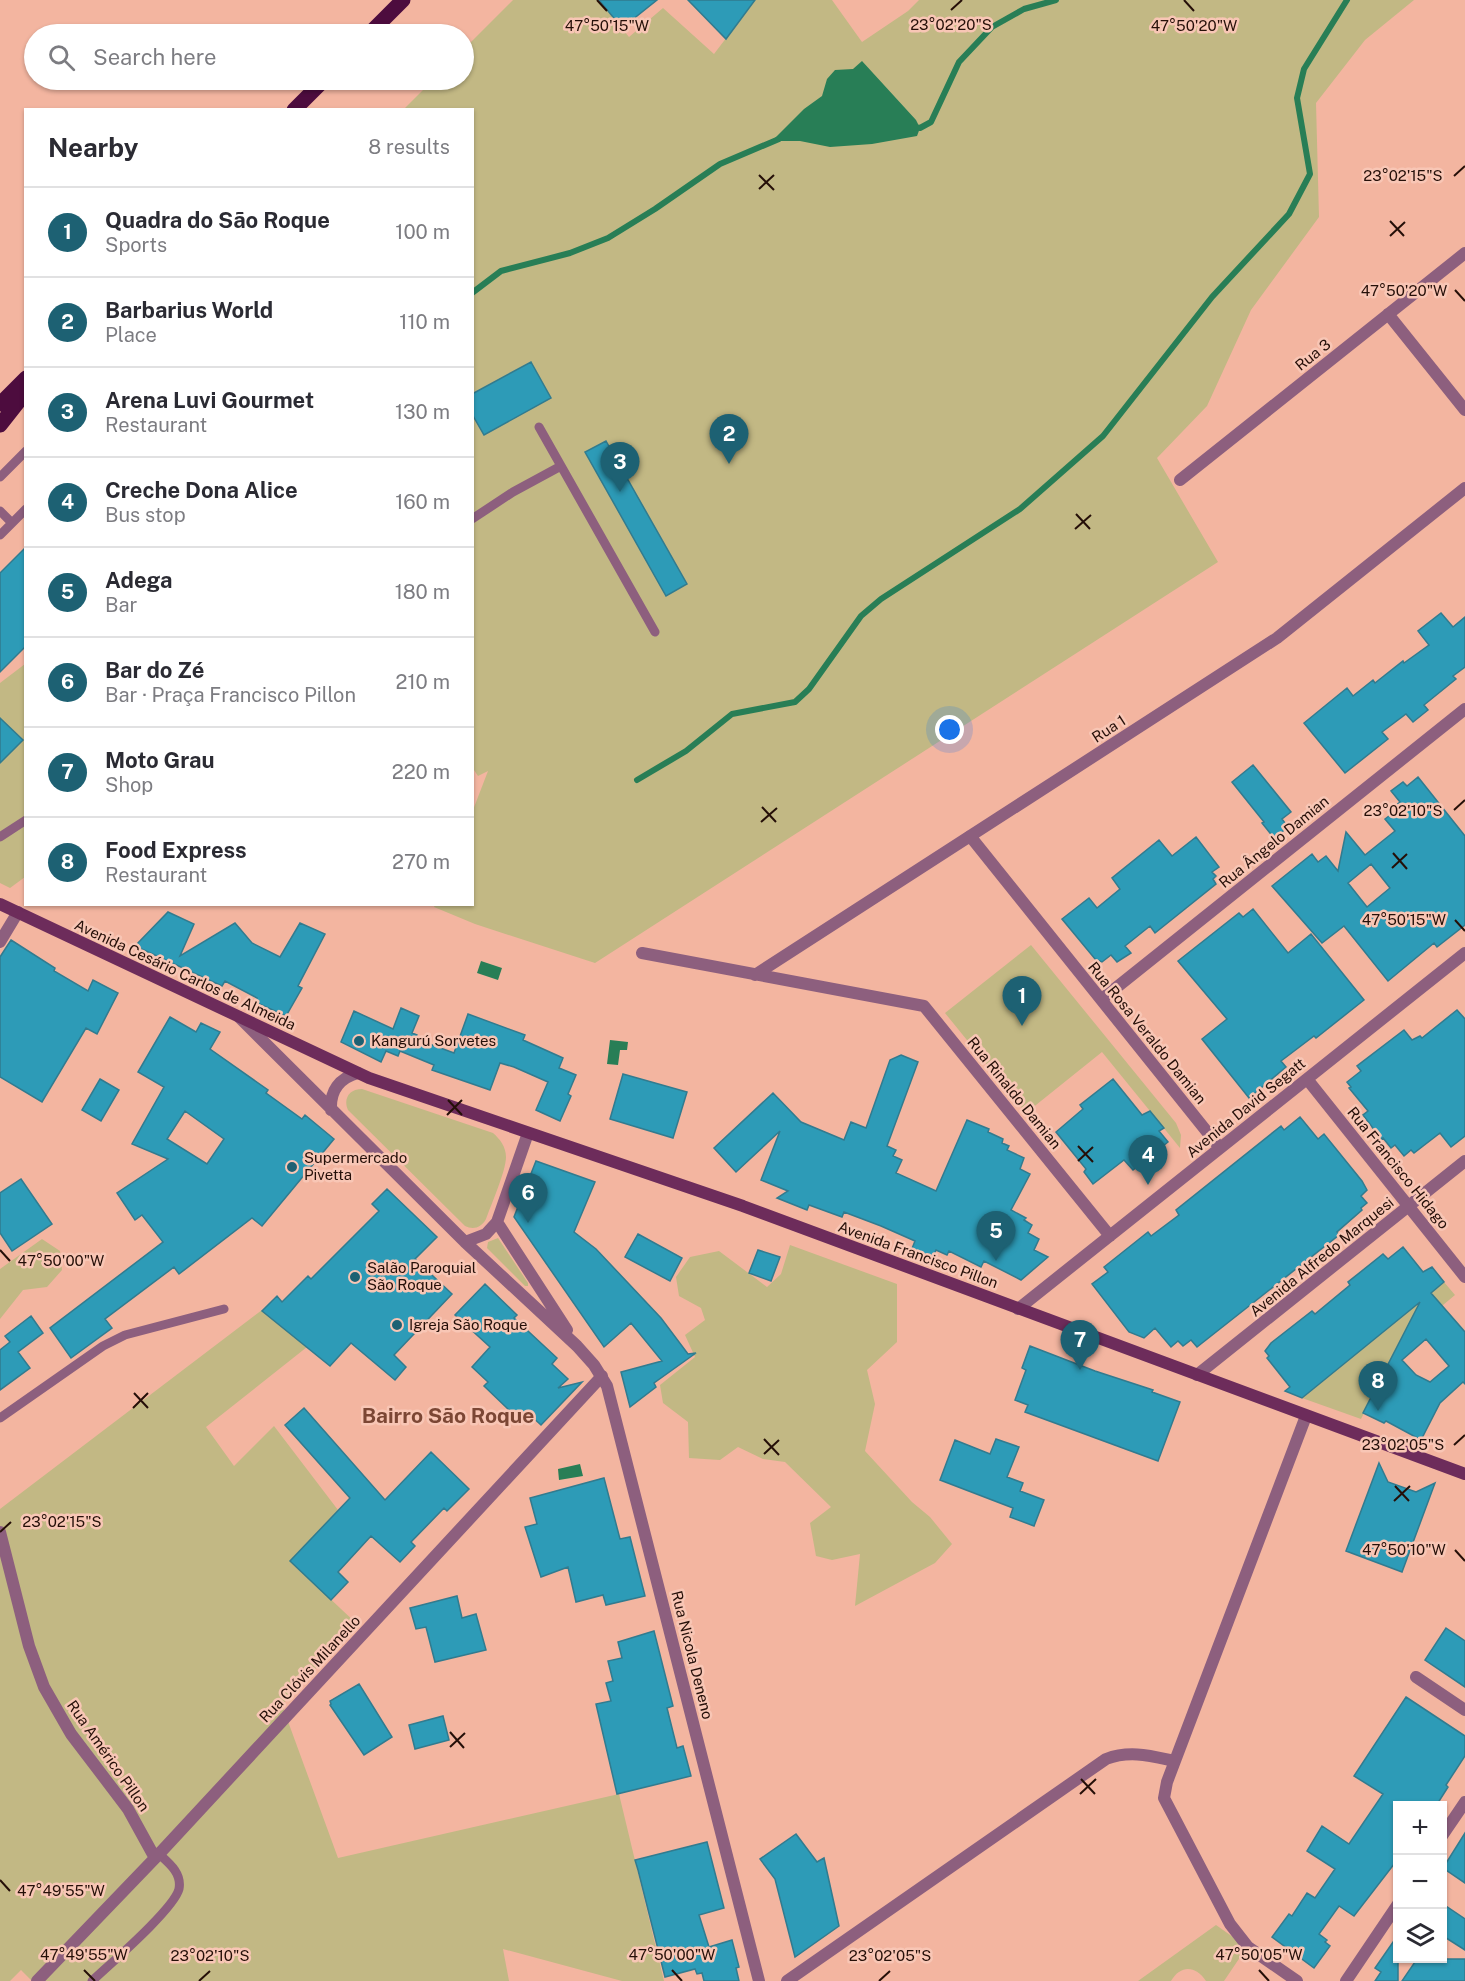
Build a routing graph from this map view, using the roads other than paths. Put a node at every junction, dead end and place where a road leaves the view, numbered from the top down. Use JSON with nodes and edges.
{"nodes":[{"id":1,"x":403,"y":0,"type":"edge"},
{"id":2,"x":379,"y":24,"type":"edge"},
{"id":3,"x":314,"y":90,"type":"edge"},
{"id":4,"x":296,"y":108,"type":"edge"},
{"id":5,"x":1465,"y":253,"type":"edge"},
{"id":6,"x":1388,"y":314,"type":"junction"},
{"id":7,"x":24,"y":371,"type":"edge"},
{"id":8,"x":24,"y":380,"type":"edge"},
{"id":9,"x":0,"y":389,"type":"edge"},
{"id":10,"x":24,"y":395,"type":"edge"},
{"id":11,"x":0,"y":404,"type":"edge"},
{"id":12,"x":1465,"y":410,"type":"edge"},
{"id":13,"x":0,"y":425,"type":"edge"},
{"id":14,"x":539,"y":427,"type":"dead end"},
{"id":15,"x":24,"y":453,"type":"edge"},
{"id":16,"x":561,"y":466,"type":"junction"},
{"id":17,"x":0,"y":477,"type":"edge"},
{"id":18,"x":1180,"y":480,"type":"dead end"},
{"id":19,"x":1465,"y":488,"type":"edge"},
{"id":20,"x":0,"y":511,"type":"edge"},
{"id":21,"x":24,"y":511,"type":"edge"},
{"id":22,"x":474,"y":518,"type":"edge"},
{"id":23,"x":12,"y":523,"type":"junction"},
{"id":24,"x":0,"y":535,"type":"edge"},
{"id":25,"x":655,"y":632,"type":"dead end"},
{"id":26,"x":1465,"y":709,"type":"edge"},
{"id":27,"x":24,"y":821,"type":"edge"},
{"id":28,"x":970,"y":836,"type":"junction"},
{"id":29,"x":0,"y":837,"type":"edge"},
{"id":30,"x":0,"y":904,"type":"edge"},
{"id":31,"x":18,"y":912,"type":"junction"},
{"id":32,"x":0,"y":942,"type":"edge"},
{"id":33,"x":642,"y":953,"type":"dead end"},
{"id":34,"x":1465,"y":953,"type":"edge"},
{"id":35,"x":755,"y":975,"type":"junction"},
{"id":36,"x":1102,"y":999,"type":"junction"},
{"id":37,"x":238,"y":1016,"type":"junction"},
{"id":38,"x":358,"y":1073,"type":"junction"},
{"id":39,"x":1307,"y":1078,"type":"junction"},
{"id":40,"x":331,"y":1110,"type":"junction"},
{"id":41,"x":528,"y":1133,"type":"junction"},
{"id":42,"x":1220,"y":1148,"type":"junction"},
{"id":43,"x":1465,"y":1161,"type":"edge"},
{"id":44,"x":1409,"y":1206,"type":"junction"},
{"id":45,"x":496,"y":1222,"type":"junction"},
{"id":46,"x":1110,"y":1236,"type":"junction"},
{"id":47,"x":465,"y":1242,"type":"junction"},
{"id":48,"x":1465,"y":1277,"type":"edge"},
{"id":49,"x":224,"y":1309,"type":"dead end"},
{"id":50,"x":1018,"y":1309,"type":"junction"},
{"id":51,"x":577,"y":1346,"type":"junction"},
{"id":52,"x":1197,"y":1375,"type":"junction"},
{"id":53,"x":602,"y":1376,"type":"junction"},
{"id":54,"x":1306,"y":1416,"type":"junction"},
{"id":55,"x":0,"y":1418,"type":"edge"},
{"id":56,"x":1465,"y":1474,"type":"edge"},
{"id":57,"x":0,"y":1532,"type":"edge"},
{"id":58,"x":1416,"y":1677,"type":"dead end"},
{"id":59,"x":1465,"y":1710,"type":"edge"},
{"id":60,"x":1175,"y":1761,"type":"junction"},
{"id":61,"x":1465,"y":1803,"type":"edge"},
{"id":62,"x":1447,"y":1830,"type":"edge"},
{"id":63,"x":157,"y":1856,"type":"junction"},
{"id":64,"x":1395,"y":1909,"type":"edge"},
{"id":65,"x":38,"y":1981,"type":"edge"},
{"id":66,"x":92,"y":1981,"type":"edge"},
{"id":67,"x":759,"y":1981,"type":"edge"},
{"id":68,"x":787,"y":1981,"type":"edge"},
{"id":69,"x":1297,"y":1981,"type":"edge"},
{"id":70,"x":1346,"y":1981,"type":"edge"}],
"edges":[{"from":1,"to":2,"type":"main road"},
{"from":3,"to":4,"type":"main road"},
{"from":5,"to":6,"type":"street","name":"Rua 3"},
{"from":6,"to":12,"type":"street"},
{"from":6,"to":18,"type":"street","name":"Rua 3"},
{"from":7,"to":9,"type":"main road"},
{"from":8,"to":11,"type":"main road"},
{"from":10,"to":13,"type":"main road"},
{"from":14,"to":16,"type":"lane"},
{"from":15,"to":17,"type":"lane"},
{"from":16,"to":22,"type":"lane"},
{"from":16,"to":25,"type":"lane"},
{"from":19,"to":28,"type":"street","name":"Rua 1"},
{"from":20,"to":23,"type":"lane"},
{"from":21,"to":23,"type":"lane"},
{"from":23,"to":24,"type":"lane"},
{"from":26,"to":36,"type":"street","name":"Rua Ângelo Damian"},
{"from":27,"to":29,"type":"lane"},
{"from":28,"to":35,"type":"street","name":"Rua 1"},
{"from":28,"to":36,"type":"street","name":"Rua Rosa Veraldo Damian"},
{"from":30,"to":31,"type":"main road","name":"Avenida Cesário Carlos de Almeida"},
{"from":31,"to":32,"type":"street"},
{"from":31,"to":37,"type":"main road","name":"Avenida Cesário Carlos de Almeida"},
{"from":33,"to":35,"type":"street","name":"Rua Rinaldo Damian"},
{"from":34,"to":39,"type":"street","name":"Avenida David Segatt"},
{"from":35,"to":46,"type":"street","name":"Rua Rinaldo Damian"},
{"from":36,"to":42,"type":"street","name":"Rua Rosa Veraldo Damian"},
{"from":37,"to":38,"type":"main road","name":"Avenida Cesário Carlos de Almeida"},
{"from":37,"to":40,"type":"street"},
{"from":38,"to":40,"type":"street"},
{"from":38,"to":41,"type":"main road","name":"Avenida Francisco Pillon"},
{"from":39,"to":42,"type":"street","name":"Avenida David Segatt"},
{"from":39,"to":44,"type":"street","name":"Rua Francisco Hidago"},
{"from":40,"to":47,"type":"street"},
{"from":41,"to":45,"type":"street"},
{"from":41,"to":50,"type":"main road","name":"Avenida Francisco Pillon"},
{"from":42,"to":46,"type":"street","name":"Avenida David Segatt"},
{"from":43,"to":44,"type":"street","name":"Avenida Alfredo Marquesi"},
{"from":44,"to":48,"type":"street","name":"Rua Francisco Hidago"},
{"from":44,"to":52,"type":"street","name":"Avenida Alfredo Marquesi"},
{"from":45,"to":47,"type":"street"},
{"from":45,"to":51,"type":"street"},
{"from":46,"to":50,"type":"street","name":"Avenida David Segatt"},
{"from":47,"to":51,"type":"street"},
{"from":49,"to":55,"type":"lane"},
{"from":50,"to":52,"type":"main road","name":"Avenida Francisco Pillon"},
{"from":51,"to":53,"type":"street","name":"Rua Nicola Deneno"},
{"from":52,"to":54,"type":"main road","name":"Avenida Francisco Pillon"},
{"from":53,"to":63,"type":"street","name":"Rua Clóvis Milanello"},
{"from":53,"to":67,"type":"street","name":"Rua Nicola Deneno"},
{"from":54,"to":56,"type":"main road","name":"Avenida Francisco Pillon"},
{"from":54,"to":60,"type":"street"},
{"from":57,"to":63,"type":"street","name":"Rua Américo Pillon"},
{"from":58,"to":59,"type":"street"},
{"from":60,"to":68,"type":"street"},
{"from":60,"to":69,"type":"street"},
{"from":61,"to":62,"type":"street"},
{"from":63,"to":65,"type":"street","name":"Rua Clóvis Milanello"},
{"from":63,"to":66,"type":"lane"},
{"from":64,"to":70,"type":"street"}]}
